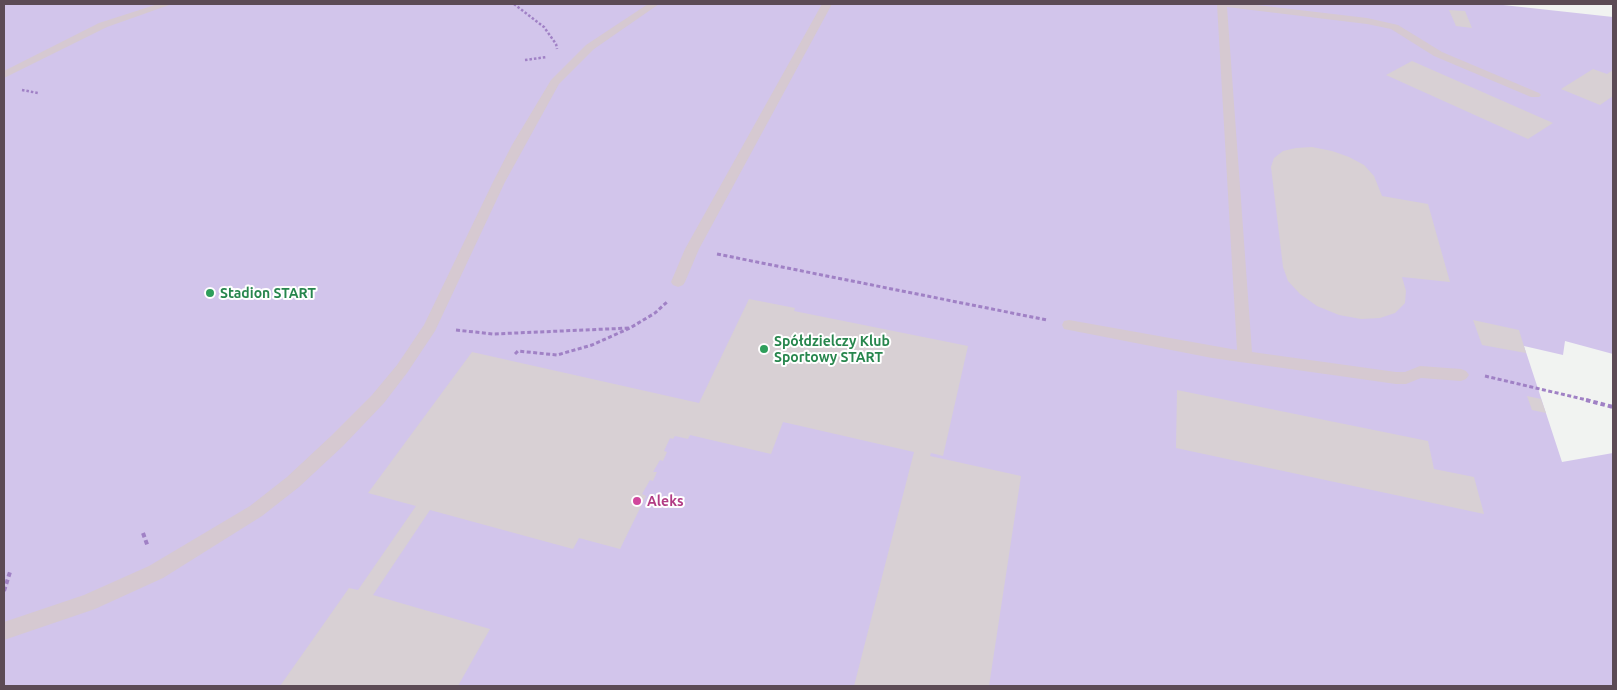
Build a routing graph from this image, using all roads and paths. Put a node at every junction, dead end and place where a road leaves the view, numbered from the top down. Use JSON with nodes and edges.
{"nodes":[{"id":1,"x":167,"y":4,"type":"edge"},
{"id":2,"x":514,"y":4,"type":"edge"},
{"id":3,"x":654,"y":4,"type":"edge"},
{"id":4,"x":827,"y":4,"type":"edge"},
{"id":5,"x":1224,"y":4,"type":"edge"},
{"id":6,"x":559,"y":55,"type":"junction"},
{"id":7,"x":526,"y":60,"type":"dead end"},
{"id":8,"x":4,"y":75,"type":"edge"},
{"id":9,"x":555,"y":82,"type":"junction"},
{"id":10,"x":1535,"y":95,"type":"dead end"},
{"id":11,"x":692,"y":249,"type":"junction"},
{"id":12,"x":678,"y":282,"type":"joint"},
{"id":13,"x":1048,"y":320,"type":"dead end"},
{"id":14,"x":1069,"y":325,"type":"dead end"},
{"id":15,"x":430,"y":327,"type":"junction"},
{"id":16,"x":630,"y":328,"type":"junction"},
{"id":17,"x":515,"y":354,"type":"dead end"},
{"id":18,"x":1245,"y":356,"type":"junction"},
{"id":19,"x":1461,"y":375,"type":"dead end"},
{"id":20,"x":1478,"y":375,"type":"dead end"},
{"id":21,"x":1613,"y":407,"type":"edge"},
{"id":22,"x":10,"y":572,"type":"dead end"},
{"id":23,"x":4,"y":591,"type":"edge"},
{"id":24,"x":4,"y":631,"type":"edge"}],
"edges":[{"from":1,"to":8,"type":"lane"},
{"from":2,"to":6,"type":"path"},
{"from":3,"to":9,"type":"lane"},
{"from":4,"to":11,"type":"lane"},
{"from":5,"to":10,"type":"lane"},
{"from":5,"to":18,"type":"lane"},
{"from":6,"to":7,"type":"path"},
{"from":6,"to":9,"type":"path"},
{"from":9,"to":15,"type":"lane"},
{"from":11,"to":12,"type":"lane"},
{"from":11,"to":13,"type":"path"},
{"from":12,"to":16,"type":"path"},
{"from":14,"to":18,"type":"lane"},
{"from":15,"to":16,"type":"path"},
{"from":15,"to":24,"type":"lane"},
{"from":16,"to":17,"type":"path"},
{"from":18,"to":19,"type":"lane"},
{"from":20,"to":21,"type":"path"},
{"from":22,"to":23,"type":"path"}]}
